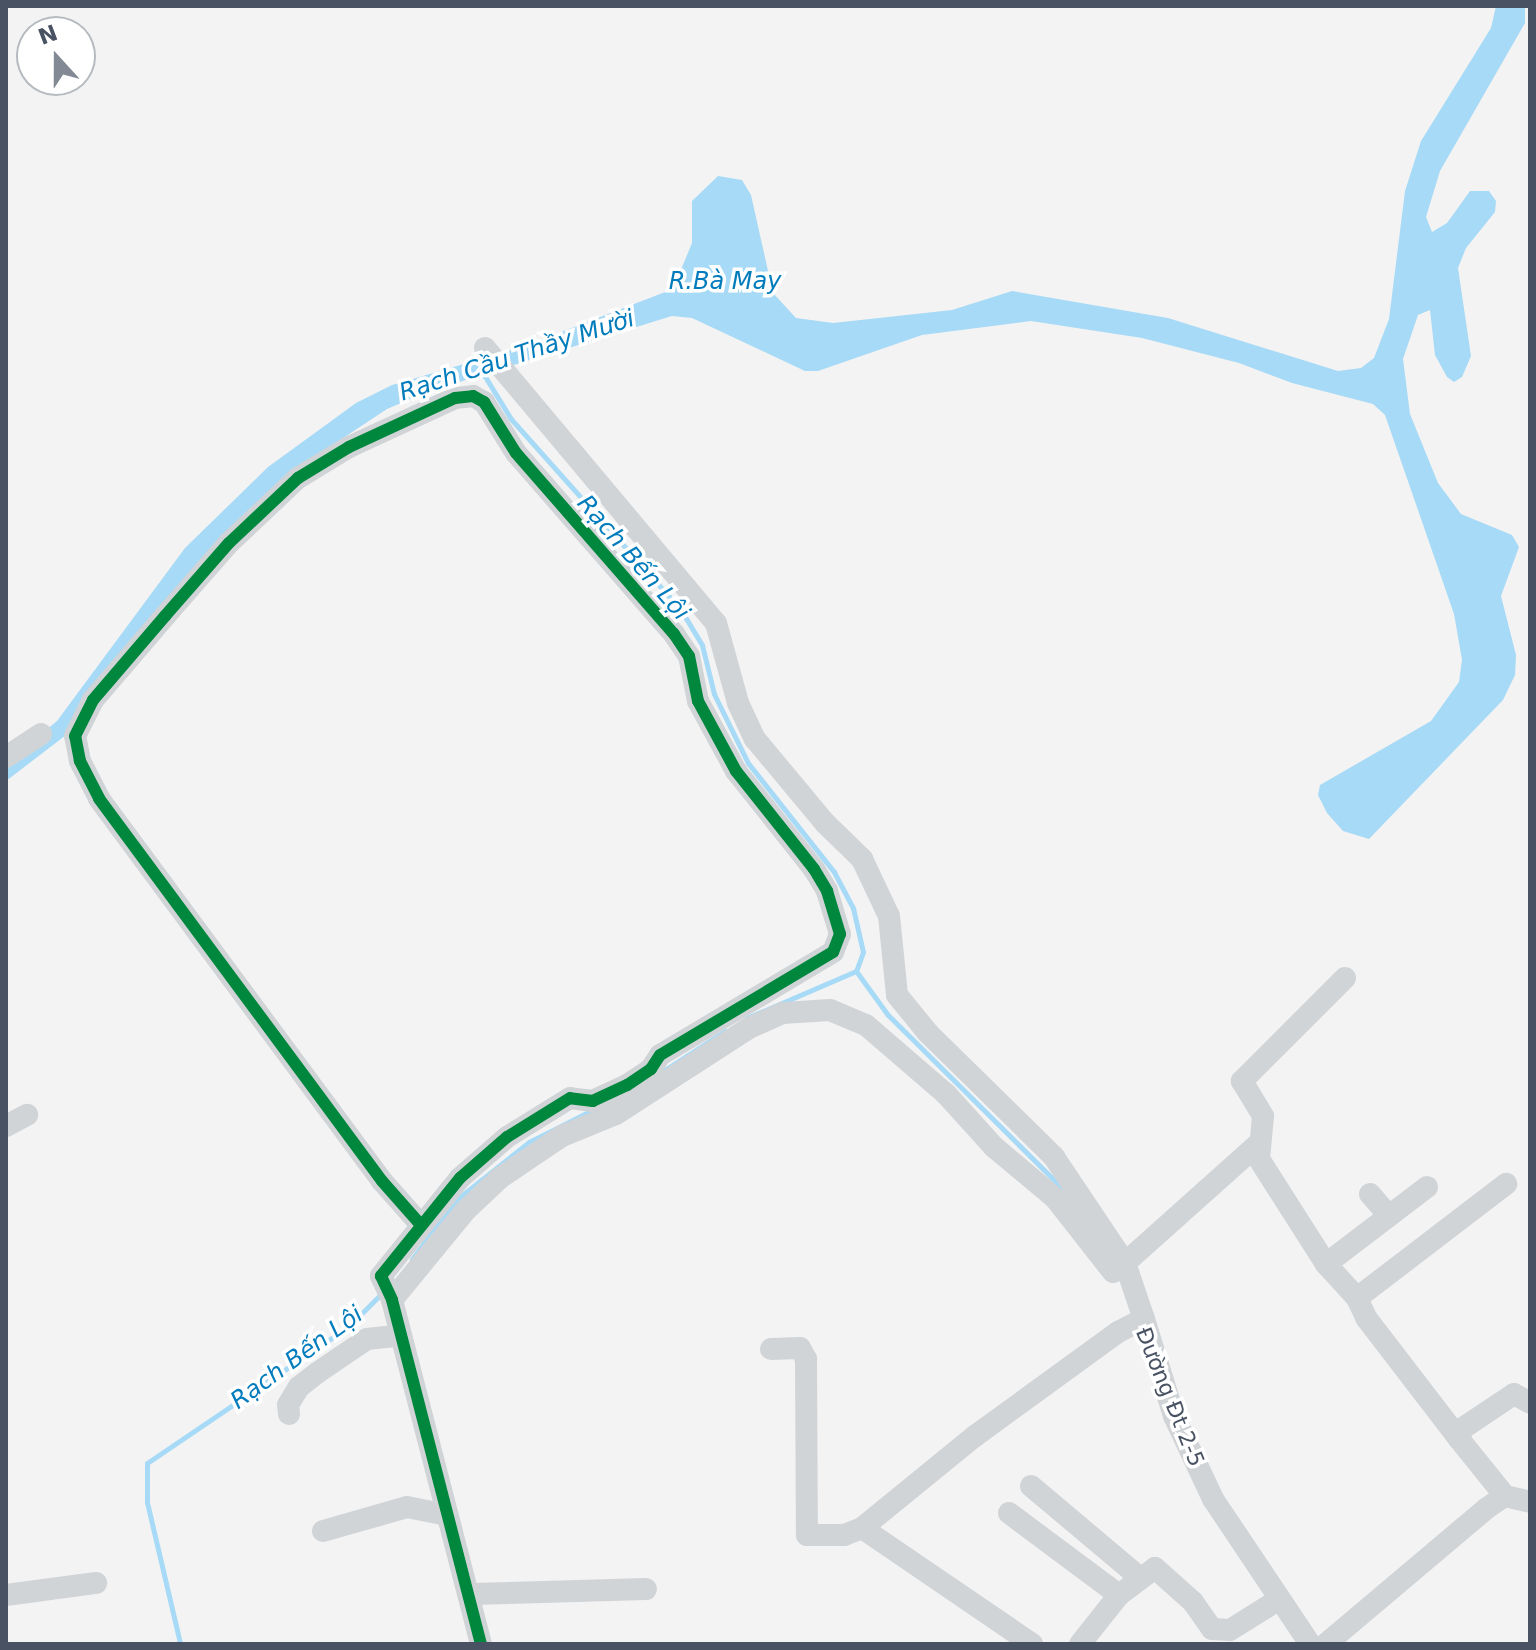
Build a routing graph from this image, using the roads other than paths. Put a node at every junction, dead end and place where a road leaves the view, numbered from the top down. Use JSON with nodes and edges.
{"nodes":[{"id":1,"x":488,"y":350,"type":"dead end"},
{"id":2,"x":41,"y":734,"type":"dead end"},
{"id":3,"x":6,"y":757,"type":"edge"},
{"id":4,"x":1345,"y":978,"type":"dead end"},
{"id":5,"x":27,"y":1115,"type":"dead end"},
{"id":6,"x":6,"y":1126,"type":"edge"},
{"id":7,"x":1257,"y":1145,"type":"junction"},
{"id":8,"x":1506,"y":1184,"type":"dead end"},
{"id":9,"x":1427,"y":1187,"type":"dead end"},
{"id":10,"x":1370,"y":1194,"type":"dead end"},
{"id":11,"x":1389,"y":1216,"type":"junction"},
{"id":12,"x":420,"y":1224,"type":"junction"},
{"id":13,"x":1125,"y":1263,"type":"junction"},
{"id":14,"x":1326,"y":1264,"type":"junction"},
{"id":15,"x":389,"y":1295,"type":"junction"},
{"id":16,"x":1357,"y":1298,"type":"junction"},
{"id":17,"x":1138,"y":1322,"type":"junction"},
{"id":18,"x":398,"y":1336,"type":"junction"},
{"id":19,"x":771,"y":1349,"type":"dead end"},
{"id":20,"x":1530,"y":1403,"type":"edge"},
{"id":21,"x":289,"y":1414,"type":"dead end"},
{"id":22,"x":1459,"y":1439,"type":"junction"},
{"id":23,"x":1031,"y":1486,"type":"dead end"},
{"id":24,"x":1505,"y":1496,"type":"junction"},
{"id":25,"x":1530,"y":1502,"type":"edge"},
{"id":26,"x":1009,"y":1513,"type":"dead end"},
{"id":27,"x":447,"y":1515,"type":"junction"},
{"id":28,"x":862,"y":1528,"type":"junction"},
{"id":29,"x":323,"y":1531,"type":"dead end"},
{"id":30,"x":1138,"y":1576,"type":"junction"},
{"id":31,"x":96,"y":1583,"type":"dead end"},
{"id":32,"x":646,"y":1589,"type":"dead end"},
{"id":33,"x":471,"y":1594,"type":"junction"},
{"id":34,"x":6,"y":1595,"type":"edge"},
{"id":35,"x":1119,"y":1595,"type":"junction"},
{"id":36,"x":1278,"y":1600,"type":"junction"},
{"id":37,"x":481,"y":1644,"type":"edge"},
{"id":38,"x":1032,"y":1644,"type":"edge"},
{"id":39,"x":1080,"y":1644,"type":"edge"},
{"id":40,"x":1310,"y":1644,"type":"edge"},
{"id":41,"x":1326,"y":1644,"type":"edge"}],
"edges":[{"from":1,"to":13,"type":"street"},
{"from":2,"to":3,"type":"street"},
{"from":4,"to":7,"type":"street"},
{"from":5,"to":6,"type":"street"},
{"from":7,"to":13,"type":"street"},
{"from":7,"to":14,"type":"street"},
{"from":8,"to":16,"type":"street"},
{"from":9,"to":11,"type":"street"},
{"from":10,"to":11,"type":"street"},
{"from":11,"to":14,"type":"street"},
{"from":12,"to":12,"type":"street"},
{"from":12,"to":15,"type":"street"},
{"from":13,"to":17,"type":"street"},
{"from":14,"to":16,"type":"street"},
{"from":15,"to":17,"type":"street"},
{"from":15,"to":18,"type":"street"},
{"from":16,"to":22,"type":"street"},
{"from":17,"to":28,"type":"street","name":"Đường Đt 2-5"},
{"from":17,"to":36,"type":"street","name":"Đường Đt 2-5"},
{"from":18,"to":21,"type":"street"},
{"from":18,"to":27,"type":"street"},
{"from":19,"to":28,"type":"street"},
{"from":20,"to":22,"type":"street"},
{"from":22,"to":24,"type":"street"},
{"from":23,"to":30,"type":"street"},
{"from":24,"to":25,"type":"street"},
{"from":24,"to":41,"type":"street"},
{"from":26,"to":35,"type":"street"},
{"from":27,"to":29,"type":"street"},
{"from":27,"to":33,"type":"street"},
{"from":28,"to":38,"type":"street"},
{"from":30,"to":35,"type":"street"},
{"from":30,"to":36,"type":"street"},
{"from":31,"to":34,"type":"street"},
{"from":32,"to":33,"type":"street"},
{"from":33,"to":37,"type":"street"},
{"from":35,"to":39,"type":"street"},
{"from":36,"to":40,"type":"street","name":"Đường Đt 2-5"}]}
